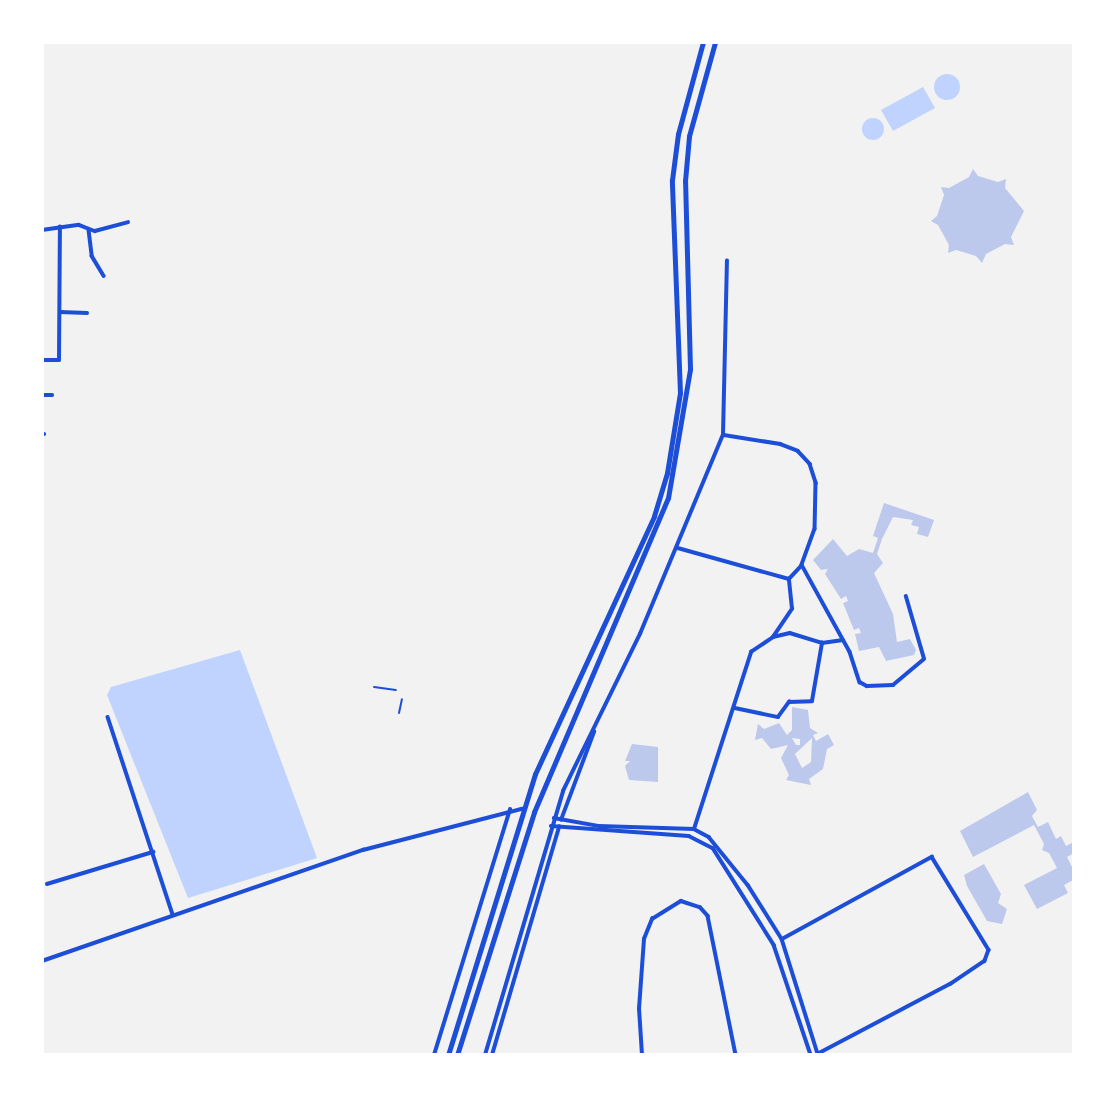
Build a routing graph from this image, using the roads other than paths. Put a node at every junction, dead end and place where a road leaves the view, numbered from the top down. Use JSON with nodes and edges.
{"nodes":[{"id":1,"x":703,"y":42,"type":"edge"},
{"id":2,"x":715,"y":42,"type":"edge"},
{"id":3,"x":128,"y":222,"type":"dead end"},
{"id":4,"x":60,"y":227,"type":"junction"},
{"id":5,"x":42,"y":230,"type":"edge"},
{"id":6,"x":89,"y":230,"type":"junction"},
{"id":7,"x":727,"y":261,"type":"dead end"},
{"id":8,"x":104,"y":276,"type":"dead end"},
{"id":9,"x":60,"y":312,"type":"junction"},
{"id":10,"x":87,"y":313,"type":"dead end"},
{"id":11,"x":42,"y":360,"type":"edge"},
{"id":12,"x":42,"y":395,"type":"edge"},
{"id":13,"x":52,"y":395,"type":"dead end"},
{"id":14,"x":723,"y":435,"type":"junction"},
{"id":15,"x":678,"y":548,"type":"junction"},
{"id":16,"x":802,"y":565,"type":"junction"},
{"id":17,"x":789,"y":579,"type":"junction"},
{"id":18,"x":906,"y":597,"type":"dead end"},
{"id":19,"x":773,"y":637,"type":"junction"},
{"id":20,"x":844,"y":640,"type":"junction"},
{"id":21,"x":822,"y":643,"type":"junction"},
{"id":22,"x":374,"y":687,"type":"dead end"},
{"id":23,"x":396,"y":690,"type":"dead end"},
{"id":24,"x":401,"y":699,"type":"dead end"},
{"id":25,"x":735,"y":708,"type":"junction"},
{"id":26,"x":399,"y":713,"type":"dead end"},
{"id":27,"x":108,"y":718,"type":"dead end"},
{"id":28,"x":595,"y":730,"type":"junction"},
{"id":29,"x":522,"y":809,"type":"junction"},
{"id":30,"x":510,"y":810,"type":"junction"},
{"id":31,"x":554,"y":818,"type":"junction"},
{"id":32,"x":561,"y":821,"type":"junction"},
{"id":33,"x":551,"y":826,"type":"junction"},
{"id":34,"x":559,"y":827,"type":"junction"},
{"id":35,"x":694,"y":829,"type":"junction"},
{"id":36,"x":153,"y":852,"type":"junction"},
{"id":37,"x":47,"y":884,"type":"dead end"},
{"id":38,"x":173,"y":915,"type":"junction"},
{"id":39,"x":782,"y":939,"type":"junction"},
{"id":40,"x":42,"y":961,"type":"edge"},
{"id":41,"x":434,"y":1055,"type":"edge"},
{"id":42,"x":448,"y":1055,"type":"edge"},
{"id":43,"x":457,"y":1055,"type":"edge"},
{"id":44,"x":485,"y":1055,"type":"edge"},
{"id":45,"x":492,"y":1055,"type":"edge"},
{"id":46,"x":642,"y":1055,"type":"edge"},
{"id":47,"x":736,"y":1055,"type":"edge"},
{"id":48,"x":811,"y":1055,"type":"edge"},
{"id":49,"x":818,"y":1055,"type":"edge"}],
"edges":[{"from":1,"to":29,"type":"main road"},
{"from":2,"to":43,"type":"main road"},
{"from":3,"to":6,"type":"street"},
{"from":4,"to":5,"type":"street"},
{"from":4,"to":6,"type":"street"},
{"from":4,"to":9,"type":"street"},
{"from":6,"to":8,"type":"street"},
{"from":7,"to":14,"type":"street"},
{"from":9,"to":10,"type":"street"},
{"from":9,"to":11,"type":"street"},
{"from":12,"to":13,"type":"street"},
{"from":14,"to":15,"type":"street"},
{"from":14,"to":16,"type":"street"},
{"from":15,"to":17,"type":"street"},
{"from":15,"to":28,"type":"street"},
{"from":16,"to":17,"type":"street"},
{"from":16,"to":20,"type":"street"},
{"from":17,"to":19,"type":"street"},
{"from":18,"to":20,"type":"street"},
{"from":19,"to":21,"type":"street"},
{"from":19,"to":25,"type":"street"},
{"from":20,"to":21,"type":"street"},
{"from":21,"to":25,"type":"street"},
{"from":22,"to":23,"type":"lane"},
{"from":24,"to":26,"type":"lane"},
{"from":25,"to":35,"type":"street"},
{"from":27,"to":36,"type":"street"},
{"from":28,"to":31,"type":"street"},
{"from":28,"to":32,"type":"street"},
{"from":29,"to":30,"type":"street"},
{"from":29,"to":42,"type":"main road"},
{"from":30,"to":38,"type":"street"},
{"from":30,"to":41,"type":"street"},
{"from":31,"to":32,"type":"street"},
{"from":31,"to":33,"type":"street"},
{"from":32,"to":34,"type":"street"},
{"from":32,"to":35,"type":"street"},
{"from":33,"to":34,"type":"street"},
{"from":33,"to":44,"type":"street"},
{"from":34,"to":45,"type":"street"},
{"from":34,"to":48,"type":"street"},
{"from":35,"to":39,"type":"street"},
{"from":36,"to":37,"type":"street"},
{"from":36,"to":38,"type":"street"},
{"from":38,"to":40,"type":"street"},
{"from":39,"to":49,"type":"street"},
{"from":39,"to":49,"type":"street"},
{"from":46,"to":47,"type":"street"}]}
